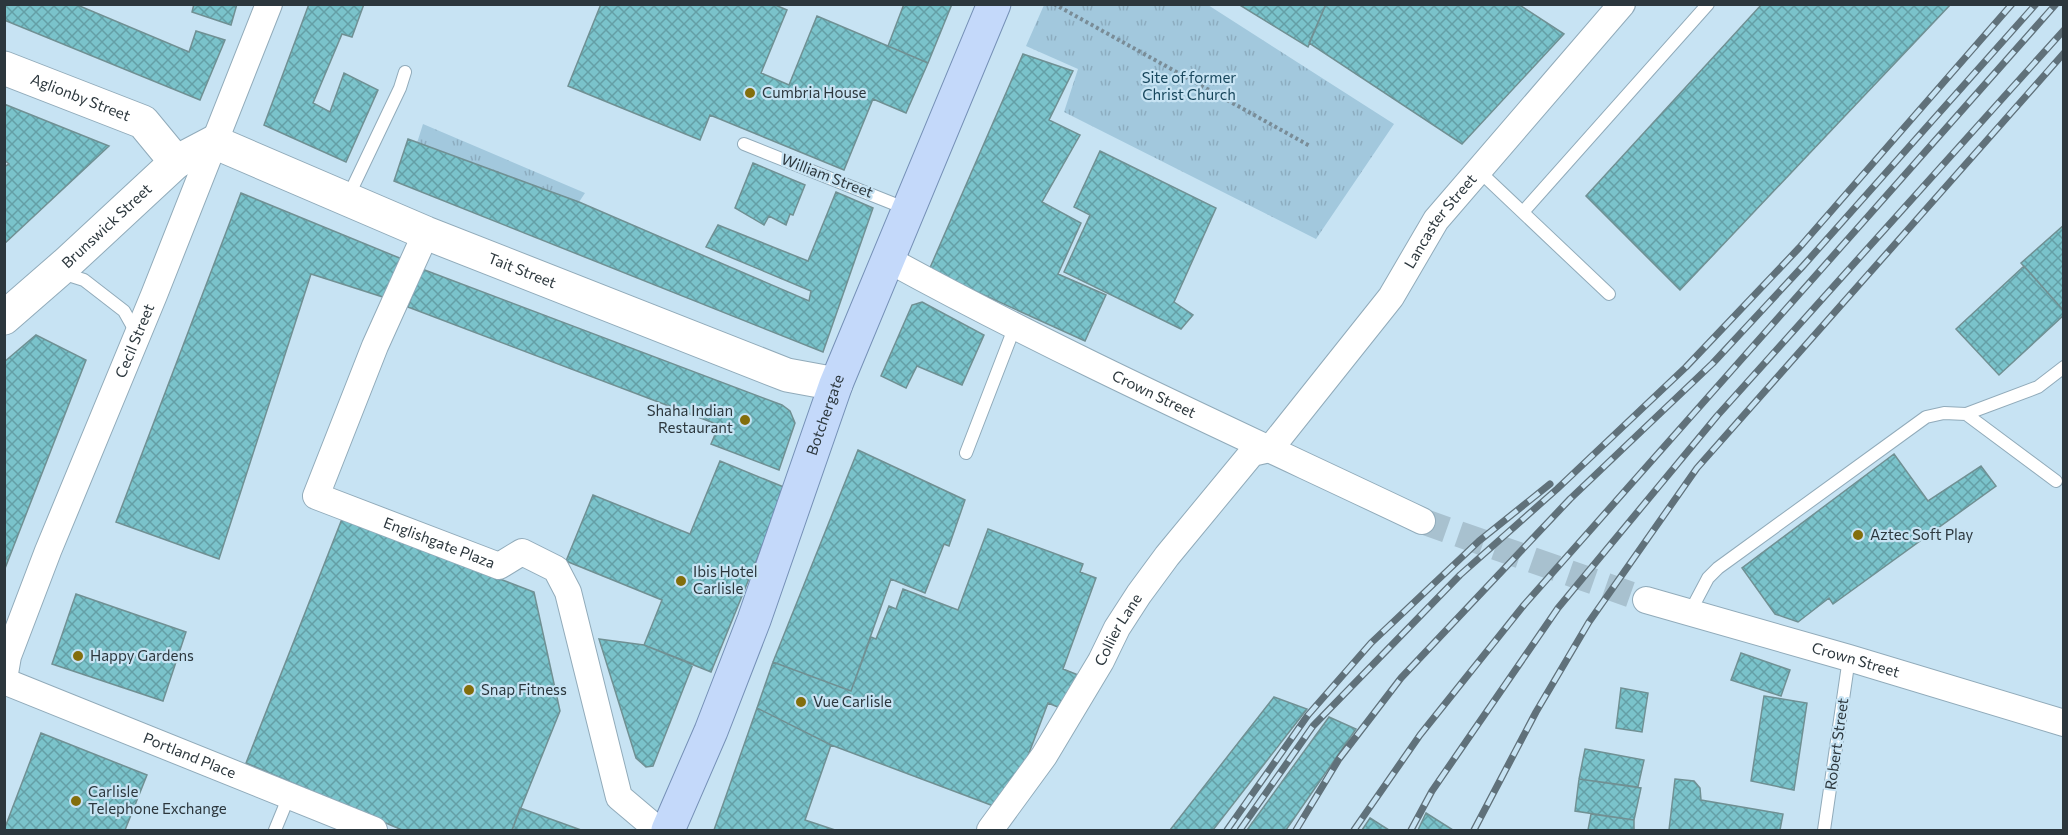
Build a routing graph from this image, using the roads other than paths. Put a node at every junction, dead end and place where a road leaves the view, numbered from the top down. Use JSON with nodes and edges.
{"nodes":[{"id":1,"x":269,"y":4,"type":"edge"},
{"id":2,"x":994,"y":4,"type":"edge"},
{"id":3,"x":1622,"y":4,"type":"edge"},
{"id":4,"x":1708,"y":4,"type":"edge"},
{"id":5,"x":4,"y":68,"type":"edge"},
{"id":6,"x":405,"y":72,"type":"dead end"},
{"id":7,"x":214,"y":142,"type":"junction"},
{"id":8,"x":744,"y":144,"type":"dead end"},
{"id":9,"x":176,"y":162,"type":"junction"},
{"id":10,"x":1479,"y":171,"type":"junction"},
{"id":11,"x":347,"y":199,"type":"junction"},
{"id":12,"x":909,"y":210,"type":"junction"},
{"id":13,"x":1523,"y":212,"type":"junction"},
{"id":14,"x":426,"y":233,"type":"junction"},
{"id":15,"x":889,"y":260,"type":"junction"},
{"id":16,"x":58,"y":271,"type":"junction"},
{"id":17,"x":1609,"y":294,"type":"dead end"},
{"id":18,"x":4,"y":318,"type":"edge"},
{"id":19,"x":1015,"y":326,"type":"junction"},
{"id":20,"x":138,"y":335,"type":"junction"},
{"id":21,"x":2064,"y":367,"type":"edge"},
{"id":22,"x":836,"y":384,"type":"junction"},
{"id":23,"x":1966,"y":414,"type":"junction"},
{"id":24,"x":1270,"y":449,"type":"junction"},
{"id":25,"x":966,"y":453,"type":"dead end"},
{"id":26,"x":2056,"y":481,"type":"dead end"},
{"id":27,"x":1422,"y":521,"type":"tunnel mouth"},
{"id":28,"x":1646,"y":600,"type":"tunnel mouth"},
{"id":29,"x":1690,"y":612,"type":"junction"},
{"id":30,"x":1849,"y":658,"type":"junction"},
{"id":31,"x":4,"y":680,"type":"edge"},
{"id":32,"x":2064,"y":723,"type":"edge"},
{"id":33,"x":288,"y":796,"type":"junction"},
{"id":34,"x":373,"y":830,"type":"edge"},
{"id":35,"x":275,"y":831,"type":"edge"},
{"id":36,"x":658,"y":831,"type":"edge"},
{"id":37,"x":668,"y":831,"type":"edge"},
{"id":38,"x":990,"y":831,"type":"edge"},
{"id":39,"x":1824,"y":831,"type":"edge"}],
"edges":[{"from":1,"to":7,"type":"street","name":"Cecil Street"},
{"from":2,"to":12,"type":"main road","name":"Botchergate"},
{"from":3,"to":10,"type":"street","name":"Lancaster Street"},
{"from":4,"to":13,"type":"lane"},
{"from":5,"to":9,"type":"street","name":"Aglionby Street"},
{"from":6,"to":11,"type":"lane"},
{"from":7,"to":9,"type":"street","name":"Brunswick Street"},
{"from":7,"to":11,"type":"street","name":"Tait Street"},
{"from":7,"to":20,"type":"street","name":"Cecil Street"},
{"from":8,"to":12,"type":"lane","name":"William Street"},
{"from":9,"to":16,"type":"street","name":"Brunswick Street"},
{"from":10,"to":13,"type":"lane"},
{"from":10,"to":24,"type":"street","name":"Lancaster Street"},
{"from":11,"to":14,"type":"street","name":"Tait Street"},
{"from":12,"to":15,"type":"main road","name":"Botchergate"},
{"from":13,"to":17,"type":"lane"},
{"from":14,"to":22,"type":"street","name":"Tait Street"},
{"from":14,"to":36,"type":"street","name":"Englishgate Plaza"},
{"from":15,"to":19,"type":"street","name":"Crown Street"},
{"from":15,"to":22,"type":"main road","name":"Botchergate"},
{"from":16,"to":18,"type":"street","name":"Brunswick Street"},
{"from":16,"to":20,"type":"lane"},
{"from":19,"to":24,"type":"street","name":"Crown Street"},
{"from":19,"to":25,"type":"lane"},
{"from":20,"to":31,"type":"street","name":"Cecil Street"},
{"from":21,"to":23,"type":"lane"},
{"from":22,"to":37,"type":"main road","name":"Botchergate"},
{"from":23,"to":26,"type":"lane"},
{"from":23,"to":29,"type":"lane"},
{"from":24,"to":27,"type":"street","name":"Crown Street"},
{"from":24,"to":38,"type":"street","name":"Collier Lane"},
{"from":28,"to":29,"type":"street","name":"Crown Street"},
{"from":29,"to":30,"type":"street","name":"Crown Street"},
{"from":30,"to":32,"type":"street","name":"Crown Street"},
{"from":30,"to":39,"type":"lane","name":"Robert Street"},
{"from":31,"to":33,"type":"street","name":"Portland Place"},
{"from":33,"to":34,"type":"street","name":"Portland Place"},
{"from":33,"to":35,"type":"lane"}]}
